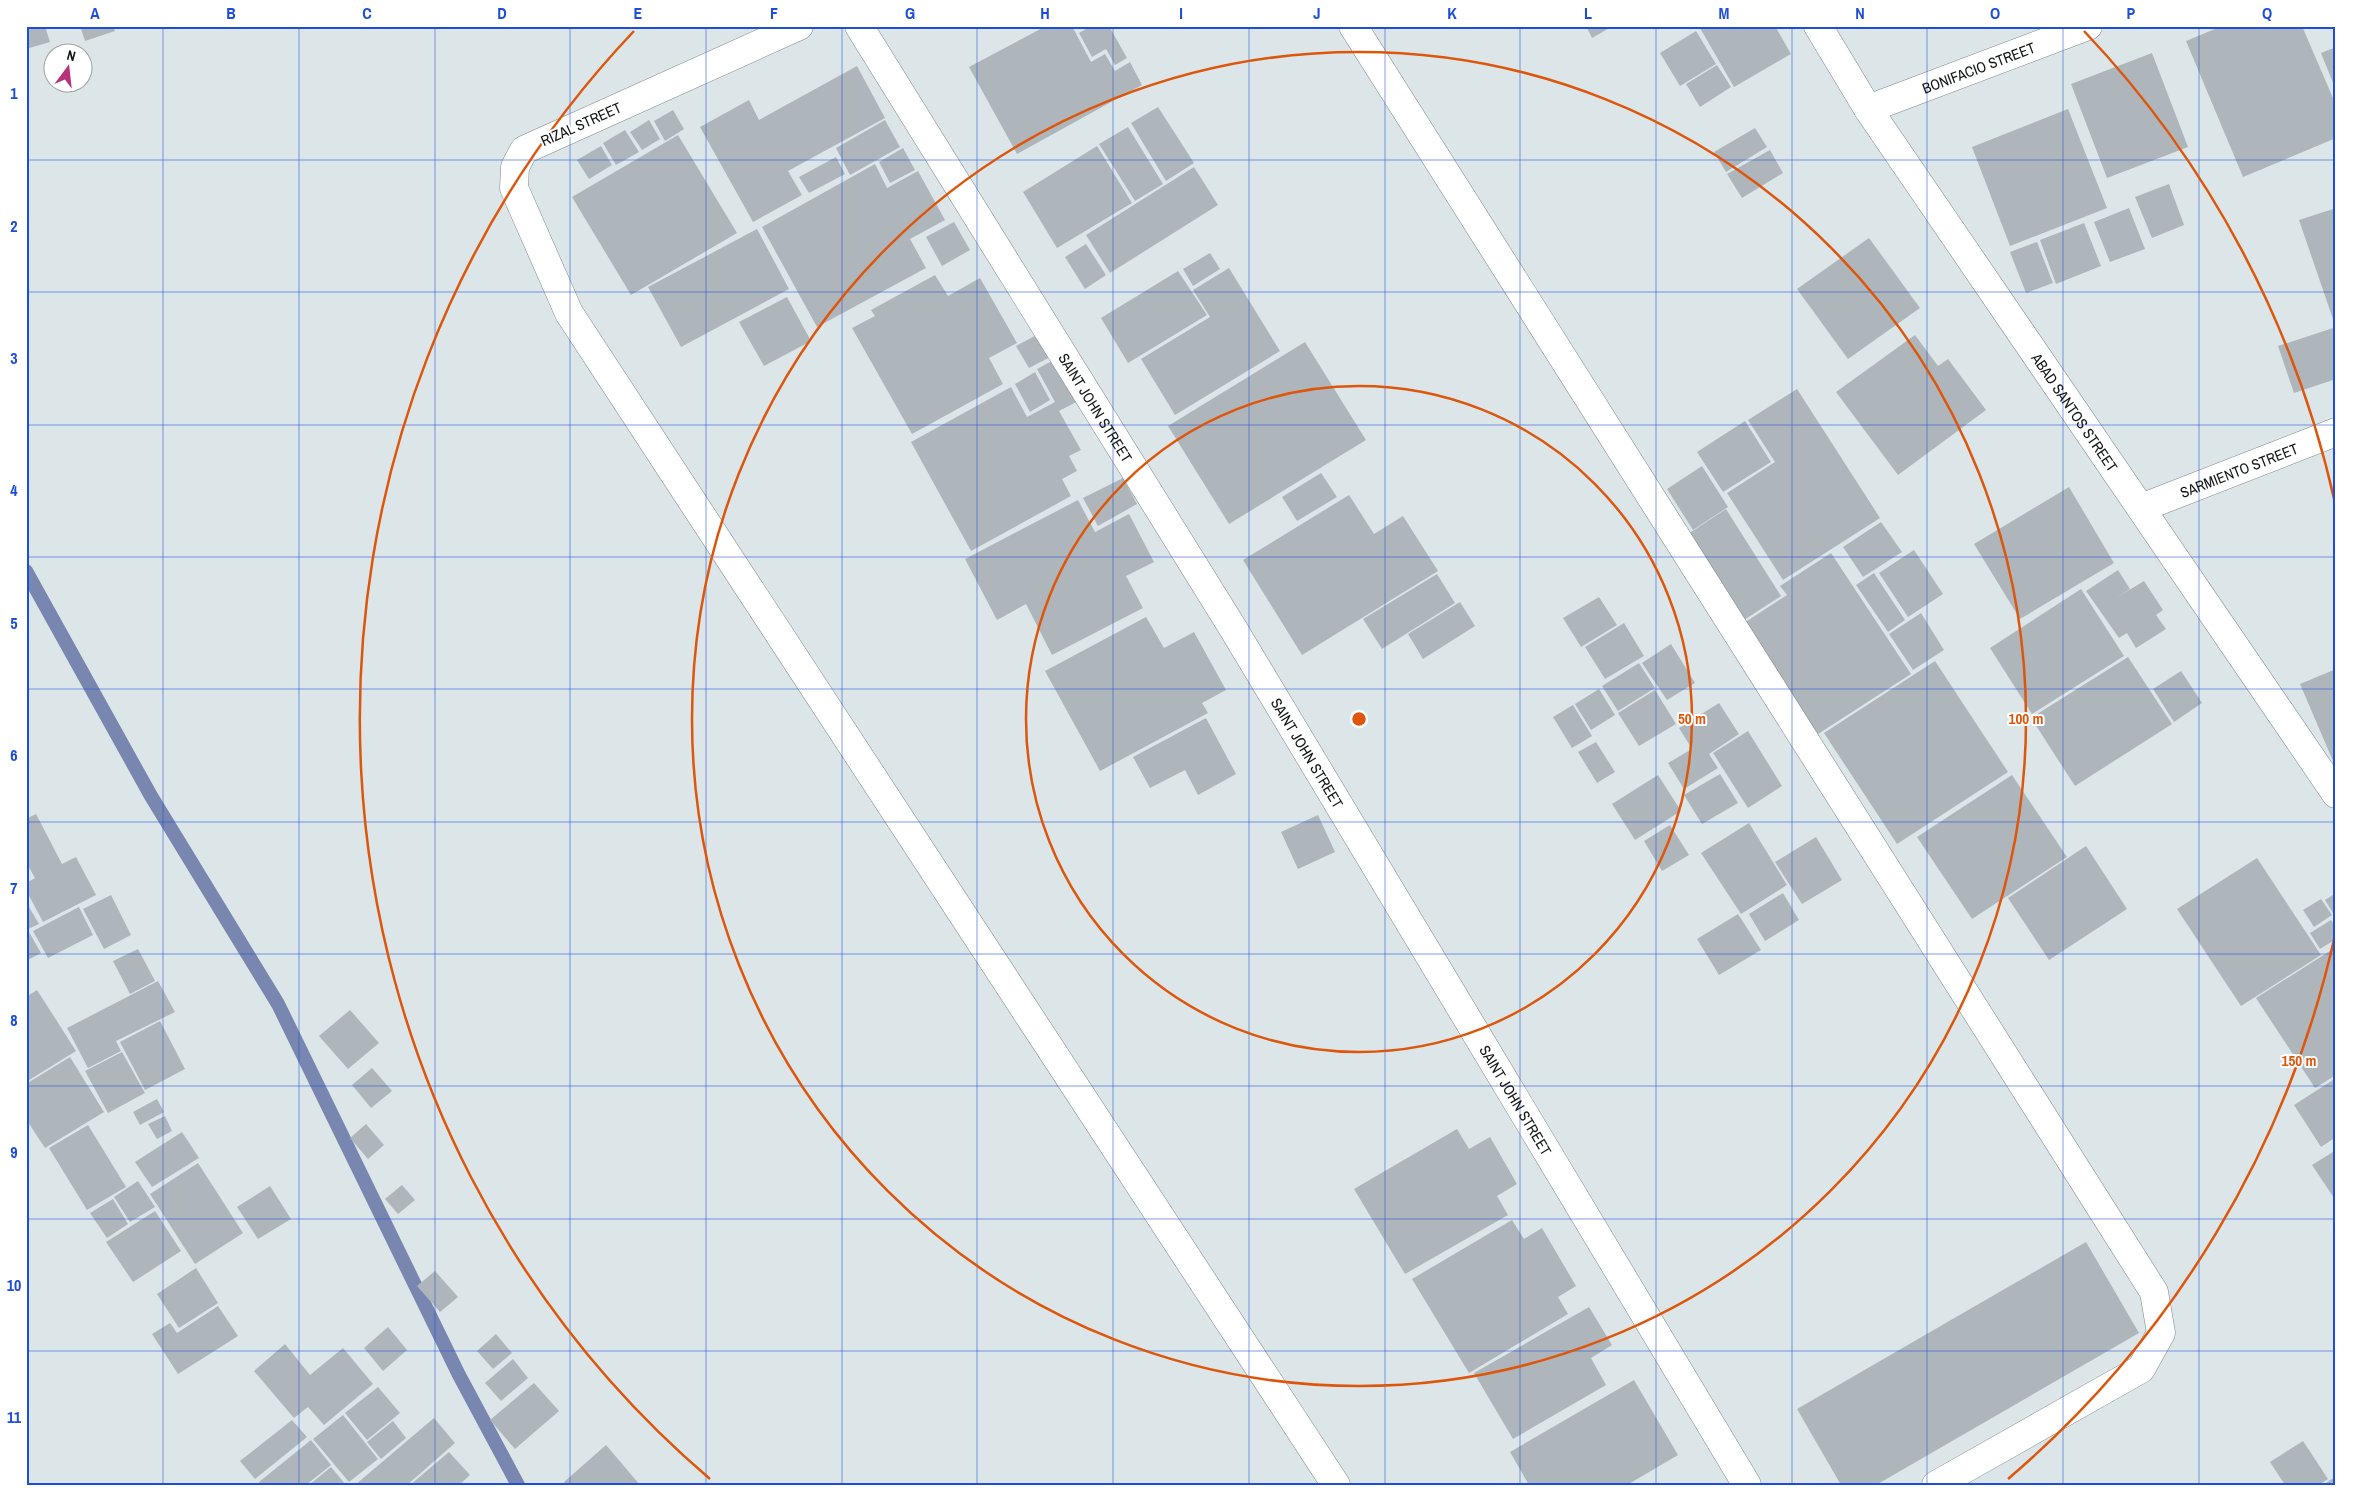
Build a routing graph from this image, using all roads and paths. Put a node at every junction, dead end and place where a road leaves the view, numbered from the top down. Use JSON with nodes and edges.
{"nodes":[{"id":1,"x":799,"y":26,"type":"edge"},
{"id":2,"x":859,"y":26,"type":"edge"},
{"id":3,"x":1354,"y":26,"type":"edge"},
{"id":4,"x":1818,"y":26,"type":"edge"},
{"id":5,"x":2088,"y":26,"type":"edge"},
{"id":6,"x":1868,"y":109,"type":"junction"},
{"id":7,"x":2336,"y":432,"type":"edge"},
{"id":8,"x":2141,"y":508,"type":"junction"},
{"id":9,"x":2336,"y":794,"type":"edge"},
{"id":10,"x":1336,"y":1485,"type":"edge"},
{"id":11,"x":1747,"y":1485,"type":"edge"},
{"id":12,"x":1936,"y":1485,"type":"edge"}],
"edges":[{"from":1,"to":10,"type":"street","name":"RIZAL STREET"},
{"from":2,"to":11,"type":"street","name":"SAINT JOHN STREET"},
{"from":3,"to":12,"type":"street"},
{"from":4,"to":6,"type":"street","name":"ABAD SANTOS STREET"},
{"from":5,"to":6,"type":"street","name":"BONIFACIO STREET"},
{"from":6,"to":8,"type":"street","name":"ABAD SANTOS STREET"},
{"from":7,"to":8,"type":"street","name":"SARMIENTO STREET"},
{"from":8,"to":9,"type":"street","name":"ABAD SANTOS STREET"}]}
